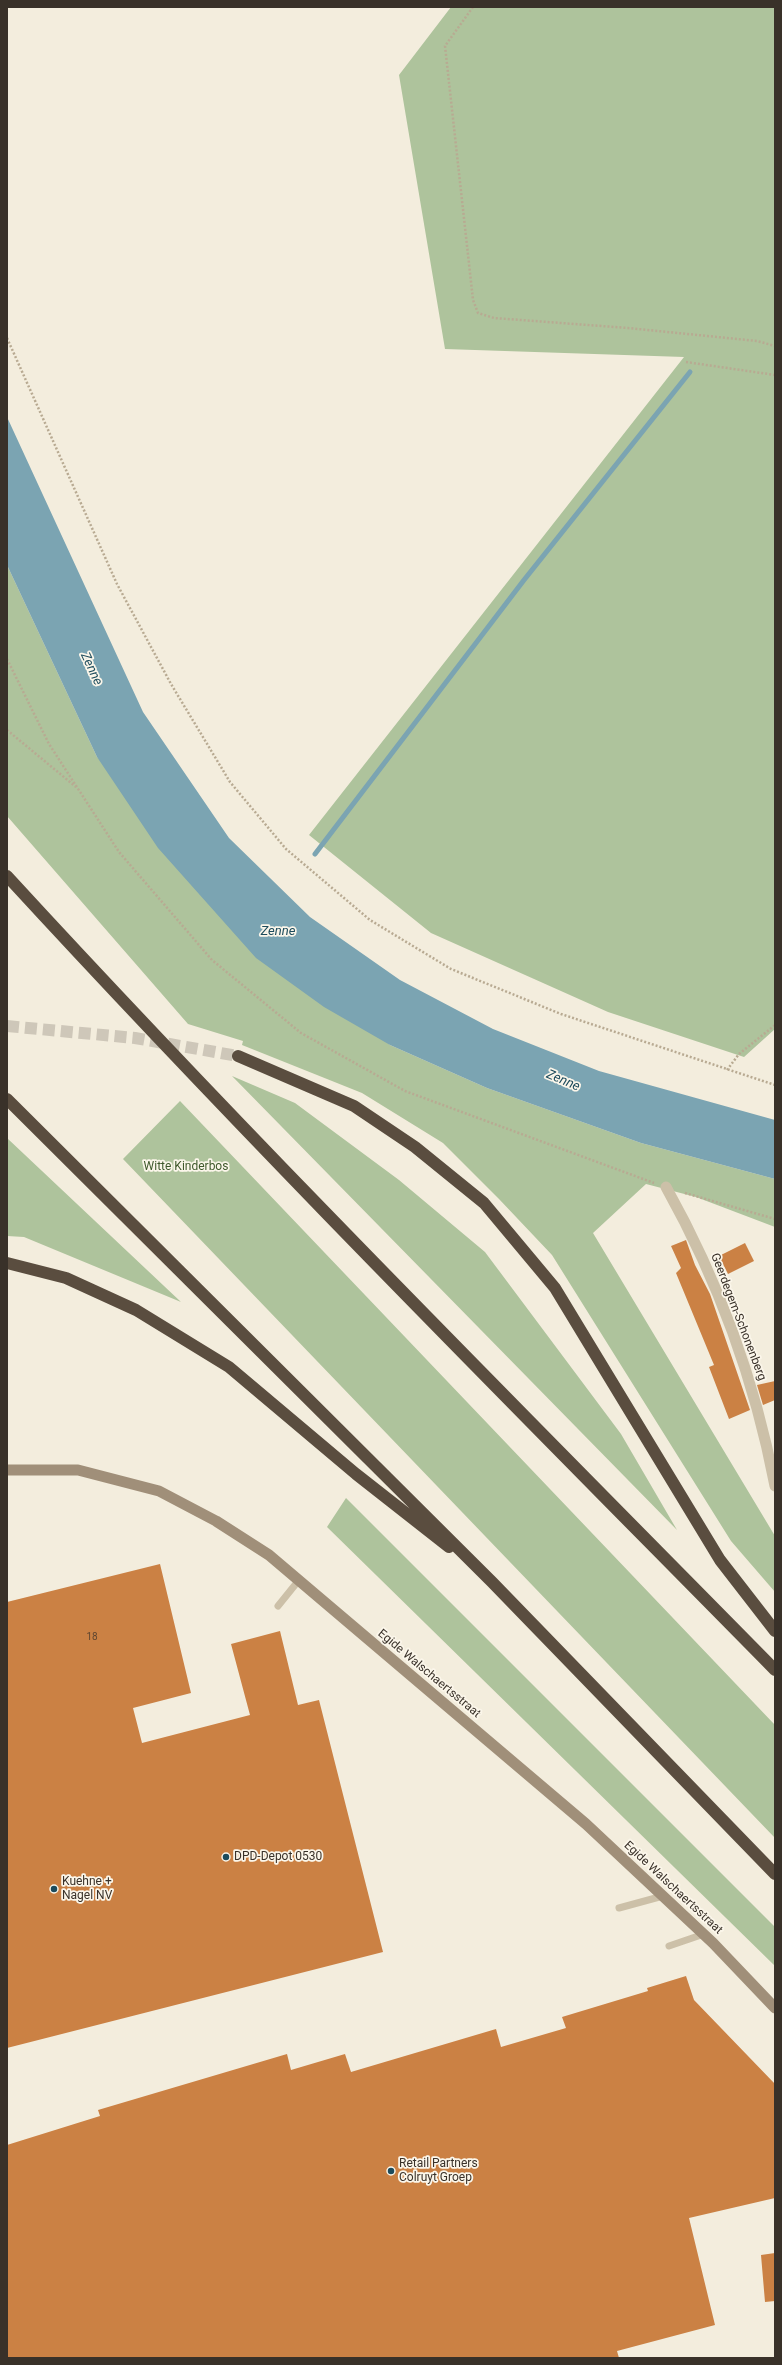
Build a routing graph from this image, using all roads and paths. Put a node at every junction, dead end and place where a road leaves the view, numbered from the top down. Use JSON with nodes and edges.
{"nodes":[{"id":1,"x":473,"y":7,"type":"edge"},
{"id":2,"x":7,"y":338,"type":"edge"},
{"id":3,"x":775,"y":346,"type":"edge"},
{"id":4,"x":686,"y":362,"type":"dead end"},
{"id":5,"x":775,"y":375,"type":"edge"},
{"id":6,"x":7,"y":659,"type":"edge"},
{"id":7,"x":7,"y":730,"type":"edge"},
{"id":8,"x":78,"y":788,"type":"junction"},
{"id":9,"x":7,"y":876,"type":"edge"},
{"id":10,"x":775,"y":1025,"type":"edge"},
{"id":11,"x":238,"y":1056,"type":"tunnel mouth"},
{"id":12,"x":727,"y":1070,"type":"junction"},
{"id":13,"x":775,"y":1086,"type":"edge"},
{"id":14,"x":7,"y":1099,"type":"edge"},
{"id":15,"x":666,"y":1187,"type":"junction"},
{"id":16,"x":775,"y":1219,"type":"edge"},
{"id":17,"x":7,"y":1263,"type":"edge"},
{"id":18,"x":7,"y":1470,"type":"edge"},
{"id":19,"x":775,"y":1486,"type":"edge"},
{"id":20,"x":299,"y":1580,"type":"junction"},
{"id":21,"x":492,"y":1582,"type":"junction"},
{"id":22,"x":278,"y":1606,"type":"dead end"},
{"id":23,"x":775,"y":1631,"type":"edge"},
{"id":24,"x":775,"y":1670,"type":"edge"},
{"id":25,"x":775,"y":1874,"type":"edge"},
{"id":26,"x":663,"y":1896,"type":"junction"},
{"id":27,"x":619,"y":1908,"type":"dead end"},
{"id":28,"x":704,"y":1934,"type":"junction"},
{"id":29,"x":669,"y":1946,"type":"dead end"},
{"id":30,"x":775,"y":2008,"type":"edge"}],
"edges":[{"from":1,"to":3,"type":"path"},
{"from":2,"to":12,"type":"path"},
{"from":4,"to":5,"type":"path"},
{"from":6,"to":8,"type":"path"},
{"from":7,"to":8,"type":"path"},
{"from":8,"to":15,"type":"path"},
{"from":9,"to":24,"type":"highway"},
{"from":10,"to":12,"type":"path"},
{"from":11,"to":23,"type":"highway"},
{"from":12,"to":13,"type":"path"},
{"from":14,"to":21,"type":"highway"},
{"from":15,"to":16,"type":"path"},
{"from":15,"to":19,"type":"street","name":"Geerdegem-Schonenberg"},
{"from":17,"to":21,"type":"highway"},
{"from":18,"to":20,"type":"main road","name":"Egide Walschaertsstraat"},
{"from":20,"to":22,"type":"lane"},
{"from":20,"to":26,"type":"main road","name":"Egide Walschaertsstraat"},
{"from":21,"to":25,"type":"highway"},
{"from":26,"to":27,"type":"lane"},
{"from":26,"to":28,"type":"main road","name":"Egide Walschaertsstraat"},
{"from":28,"to":29,"type":"lane"},
{"from":28,"to":30,"type":"main road","name":"Egide Walschaertsstraat"}]}
